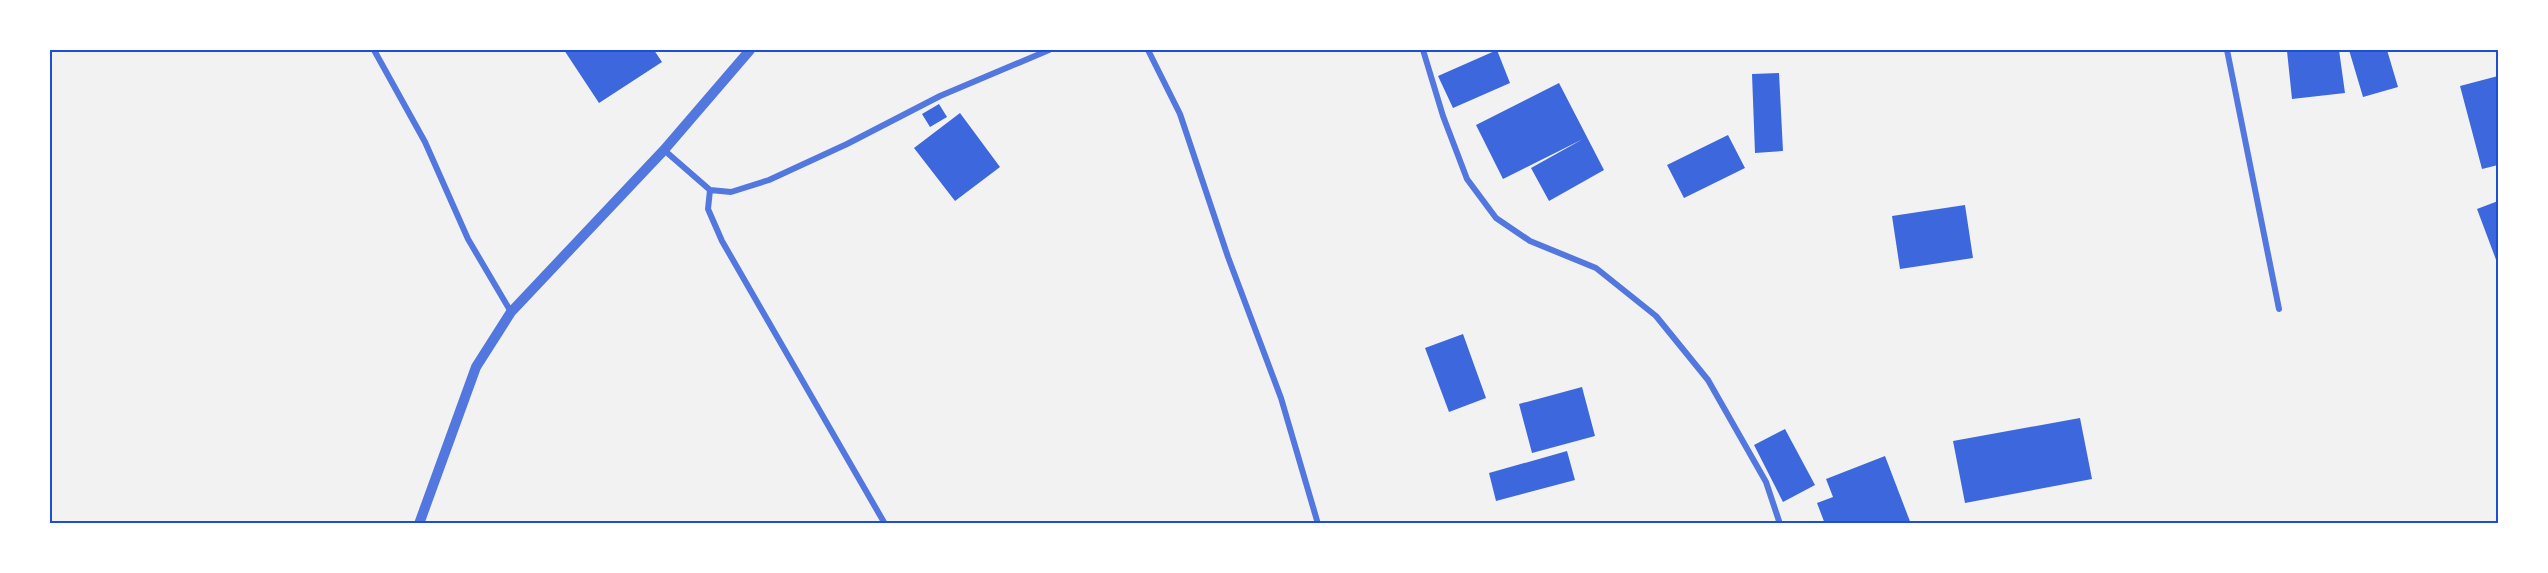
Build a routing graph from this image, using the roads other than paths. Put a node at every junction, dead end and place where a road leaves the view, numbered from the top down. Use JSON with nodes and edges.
{"nodes":[{"id":1,"x":374,"y":50,"type":"edge"},
{"id":2,"x":750,"y":50,"type":"edge"},
{"id":3,"x":1049,"y":50,"type":"edge"},
{"id":4,"x":1148,"y":50,"type":"edge"},
{"id":5,"x":1423,"y":50,"type":"edge"},
{"id":6,"x":2227,"y":50,"type":"edge"},
{"id":7,"x":664,"y":150,"type":"junction"},
{"id":8,"x":710,"y":190,"type":"junction"},
{"id":9,"x":2279,"y":309,"type":"dead end"},
{"id":10,"x":511,"y":312,"type":"junction"},
{"id":11,"x":418,"y":524,"type":"edge"},
{"id":12,"x":885,"y":524,"type":"edge"},
{"id":13,"x":1318,"y":524,"type":"edge"},
{"id":14,"x":1780,"y":524,"type":"edge"}],
"edges":[{"from":1,"to":10,"type":"street"},
{"from":2,"to":7,"type":"street"},
{"from":3,"to":8,"type":"street"},
{"from":4,"to":13,"type":"street"},
{"from":5,"to":14,"type":"street"},
{"from":6,"to":9,"type":"street"},
{"from":7,"to":8,"type":"street"},
{"from":7,"to":10,"type":"street"},
{"from":8,"to":12,"type":"street"},
{"from":10,"to":11,"type":"street"}]}
